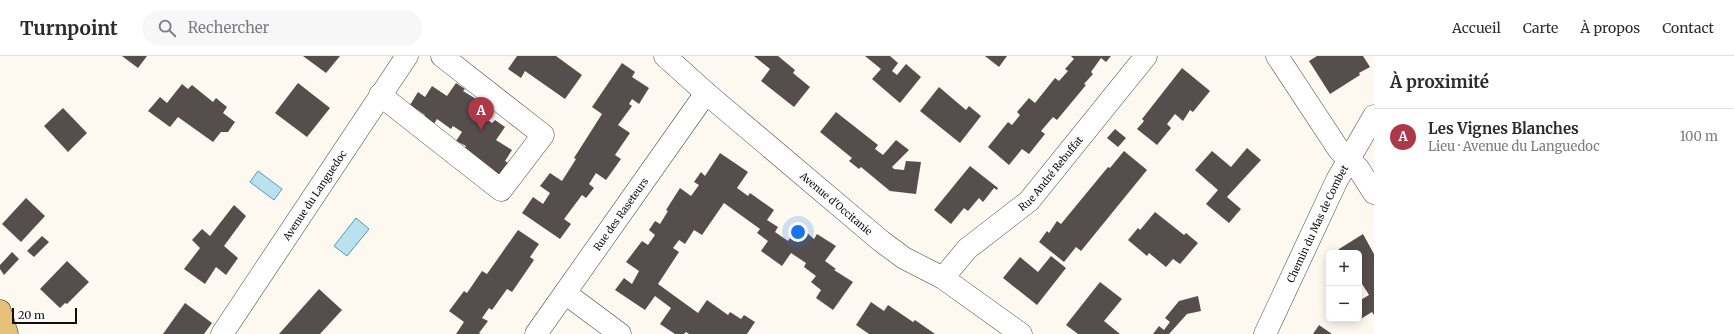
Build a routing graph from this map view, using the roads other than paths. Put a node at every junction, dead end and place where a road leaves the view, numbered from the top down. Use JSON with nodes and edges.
{"nodes":[{"id":1,"x":407,"y":56,"type":"edge"},
{"id":2,"x":442,"y":56,"type":"edge"},
{"id":3,"x":665,"y":56,"type":"edge"},
{"id":4,"x":1146,"y":56,"type":"edge"},
{"id":5,"x":1277,"y":56,"type":"edge"},
{"id":6,"x":706,"y":93,"type":"junction"},
{"id":7,"x":380,"y":96,"type":"junction"},
{"id":8,"x":1374,"y":116,"type":"edge"},
{"id":9,"x":1349,"y":160,"type":"junction"},
{"id":10,"x":1374,"y":193,"type":"edge"},
{"id":11,"x":943,"y":278,"type":"junction"},
{"id":12,"x":565,"y":293,"type":"junction"},
{"id":13,"x":0,"y":311,"type":"edge"},
{"id":14,"x":7,"y":334,"type":"edge"},
{"id":15,"x":222,"y":334,"type":"edge"},
{"id":16,"x":536,"y":334,"type":"edge"},
{"id":17,"x":620,"y":334,"type":"edge"},
{"id":18,"x":1021,"y":334,"type":"edge"},
{"id":19,"x":1265,"y":334,"type":"edge"}],
"edges":[{"from":1,"to":7,"type":"street","name":"Avenue du Languedoc"},
{"from":2,"to":7,"type":"street"},
{"from":3,"to":6,"type":"street","name":"Avenue d'Occitanie"},
{"from":4,"to":11,"type":"street","name":"Rue André Rebuffat"},
{"from":5,"to":9,"type":"street"},
{"from":6,"to":11,"type":"street","name":"Avenue d'Occitanie"},
{"from":6,"to":12,"type":"street","name":"Rue des Raseteurs"},
{"from":7,"to":15,"type":"street","name":"Avenue du Languedoc"},
{"from":8,"to":9,"type":"street","name":"Chemin du Mas de Combet"},
{"from":9,"to":10,"type":"street"},
{"from":9,"to":19,"type":"street","name":"Chemin du Mas de Combet"},
{"from":11,"to":18,"type":"street","name":"Avenue d'Occitanie"},
{"from":12,"to":16,"type":"street","name":"Rue des Raseteurs"},
{"from":12,"to":17,"type":"street"},
{"from":13,"to":14,"type":"main road"}]}
